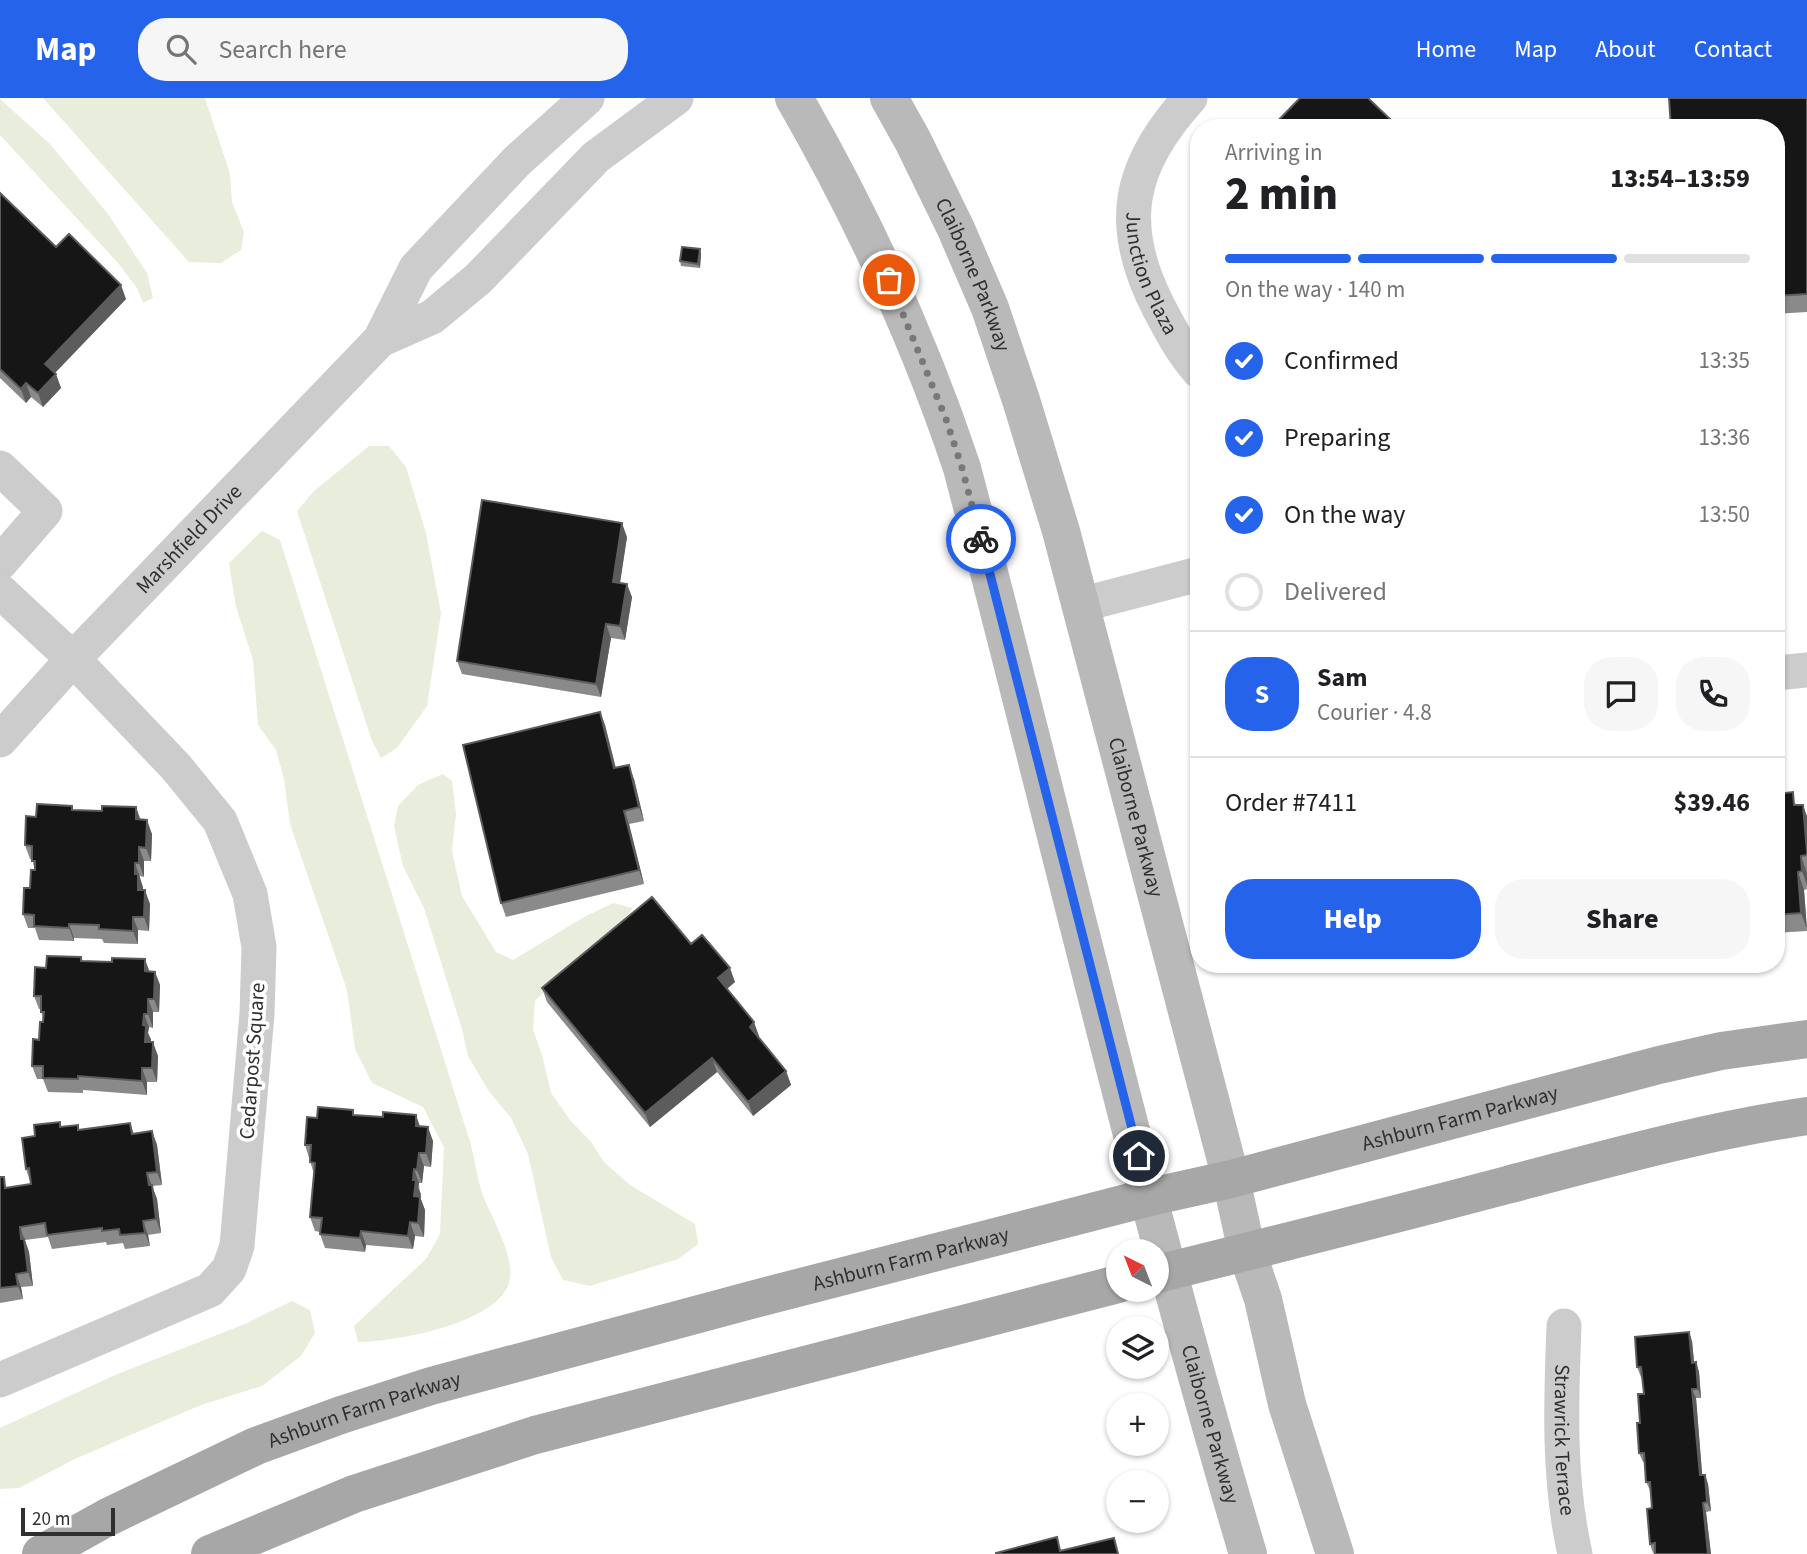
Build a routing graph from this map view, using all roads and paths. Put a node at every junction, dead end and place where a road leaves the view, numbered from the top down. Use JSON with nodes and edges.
{"nodes":[{"id":1,"x":587,"y":98,"type":"edge"},
{"id":2,"x":676,"y":98,"type":"edge"},
{"id":3,"x":794,"y":98,"type":"edge"},
{"id":4,"x":889,"y":98,"type":"edge"},
{"id":5,"x":1190,"y":98,"type":"edge"},
{"id":6,"x":380,"y":340,"type":"junction"},
{"id":7,"x":1190,"y":361,"type":"edge"},
{"id":8,"x":0,"y":468,"type":"edge"},
{"id":9,"x":0,"y":563,"type":"edge"},
{"id":10,"x":1190,"y":576,"type":"edge"},
{"id":11,"x":0,"y":591,"type":"edge"},
{"id":12,"x":1080,"y":605,"type":"junction"},
{"id":13,"x":73,"y":659,"type":"junction"},
{"id":14,"x":1807,"y":670,"type":"edge"},
{"id":15,"x":1785,"y":672,"type":"edge"},
{"id":16,"x":0,"y":740,"type":"edge"},
{"id":17,"x":1807,"y":1039,"type":"edge"},
{"id":18,"x":1807,"y":1116,"type":"edge"},
{"id":19,"x":1231,"y":1180,"type":"junction"},
{"id":20,"x":1150,"y":1197,"type":"junction"},
{"id":21,"x":1157,"y":1239,"type":"edge"},
{"id":22,"x":1247,"y":1252,"type":"junction"},
{"id":23,"x":1169,"y":1271,"type":"edge"},
{"id":24,"x":1106,"y":1287,"type":"edge"},
{"id":25,"x":1169,"y":1295,"type":"edge"},
{"id":26,"x":1563,"y":1325,"type":"dead end"},
{"id":27,"x":0,"y":1380,"type":"edge"},
{"id":28,"x":41,"y":1554,"type":"edge"},
{"id":29,"x":210,"y":1554,"type":"edge"},
{"id":30,"x":1248,"y":1554,"type":"edge"},
{"id":31,"x":1335,"y":1554,"type":"edge"},
{"id":32,"x":1575,"y":1554,"type":"edge"}],
"edges":[{"from":1,"to":6,"type":"street","name":"Marshfield Drive"},
{"from":2,"to":6,"type":"street","name":"Marshfield Drive"},
{"from":3,"to":20,"type":"main road","name":"Claiborne Parkway"},
{"from":4,"to":12,"type":"main road","name":"Claiborne Parkway"},
{"from":5,"to":7,"type":"street","name":"Junction Plaza"},
{"from":6,"to":13,"type":"street","name":"Marshfield Drive"},
{"from":8,"to":9,"type":"street"},
{"from":10,"to":12,"type":"street"},
{"from":11,"to":13,"type":"street","name":"Cedarpost Square"},
{"from":12,"to":19,"type":"main road","name":"Claiborne Parkway"},
{"from":13,"to":16,"type":"street","name":"Marshfield Drive"},
{"from":13,"to":27,"type":"street","name":"Cedarpost Square"},
{"from":14,"to":15,"type":"street"},
{"from":17,"to":19,"type":"main road","name":"Ashburn Farm Parkway"},
{"from":18,"to":22,"type":"main road"},
{"from":19,"to":20,"type":"main road","name":"Ashburn Farm Parkway"},
{"from":19,"to":22,"type":"main road","name":"Claiborne Parkway"},
{"from":20,"to":21,"type":"main road","name":"Claiborne Parkway"},
{"from":20,"to":28,"type":"main road","name":"Ashburn Farm Parkway"},
{"from":22,"to":23,"type":"main road"},
{"from":22,"to":31,"type":"main road","name":"Claiborne Parkway"},
{"from":24,"to":29,"type":"main road"},
{"from":25,"to":30,"type":"main road","name":"Claiborne Parkway"},
{"from":26,"to":32,"type":"street","name":"Strawrick Terrace"}]}
